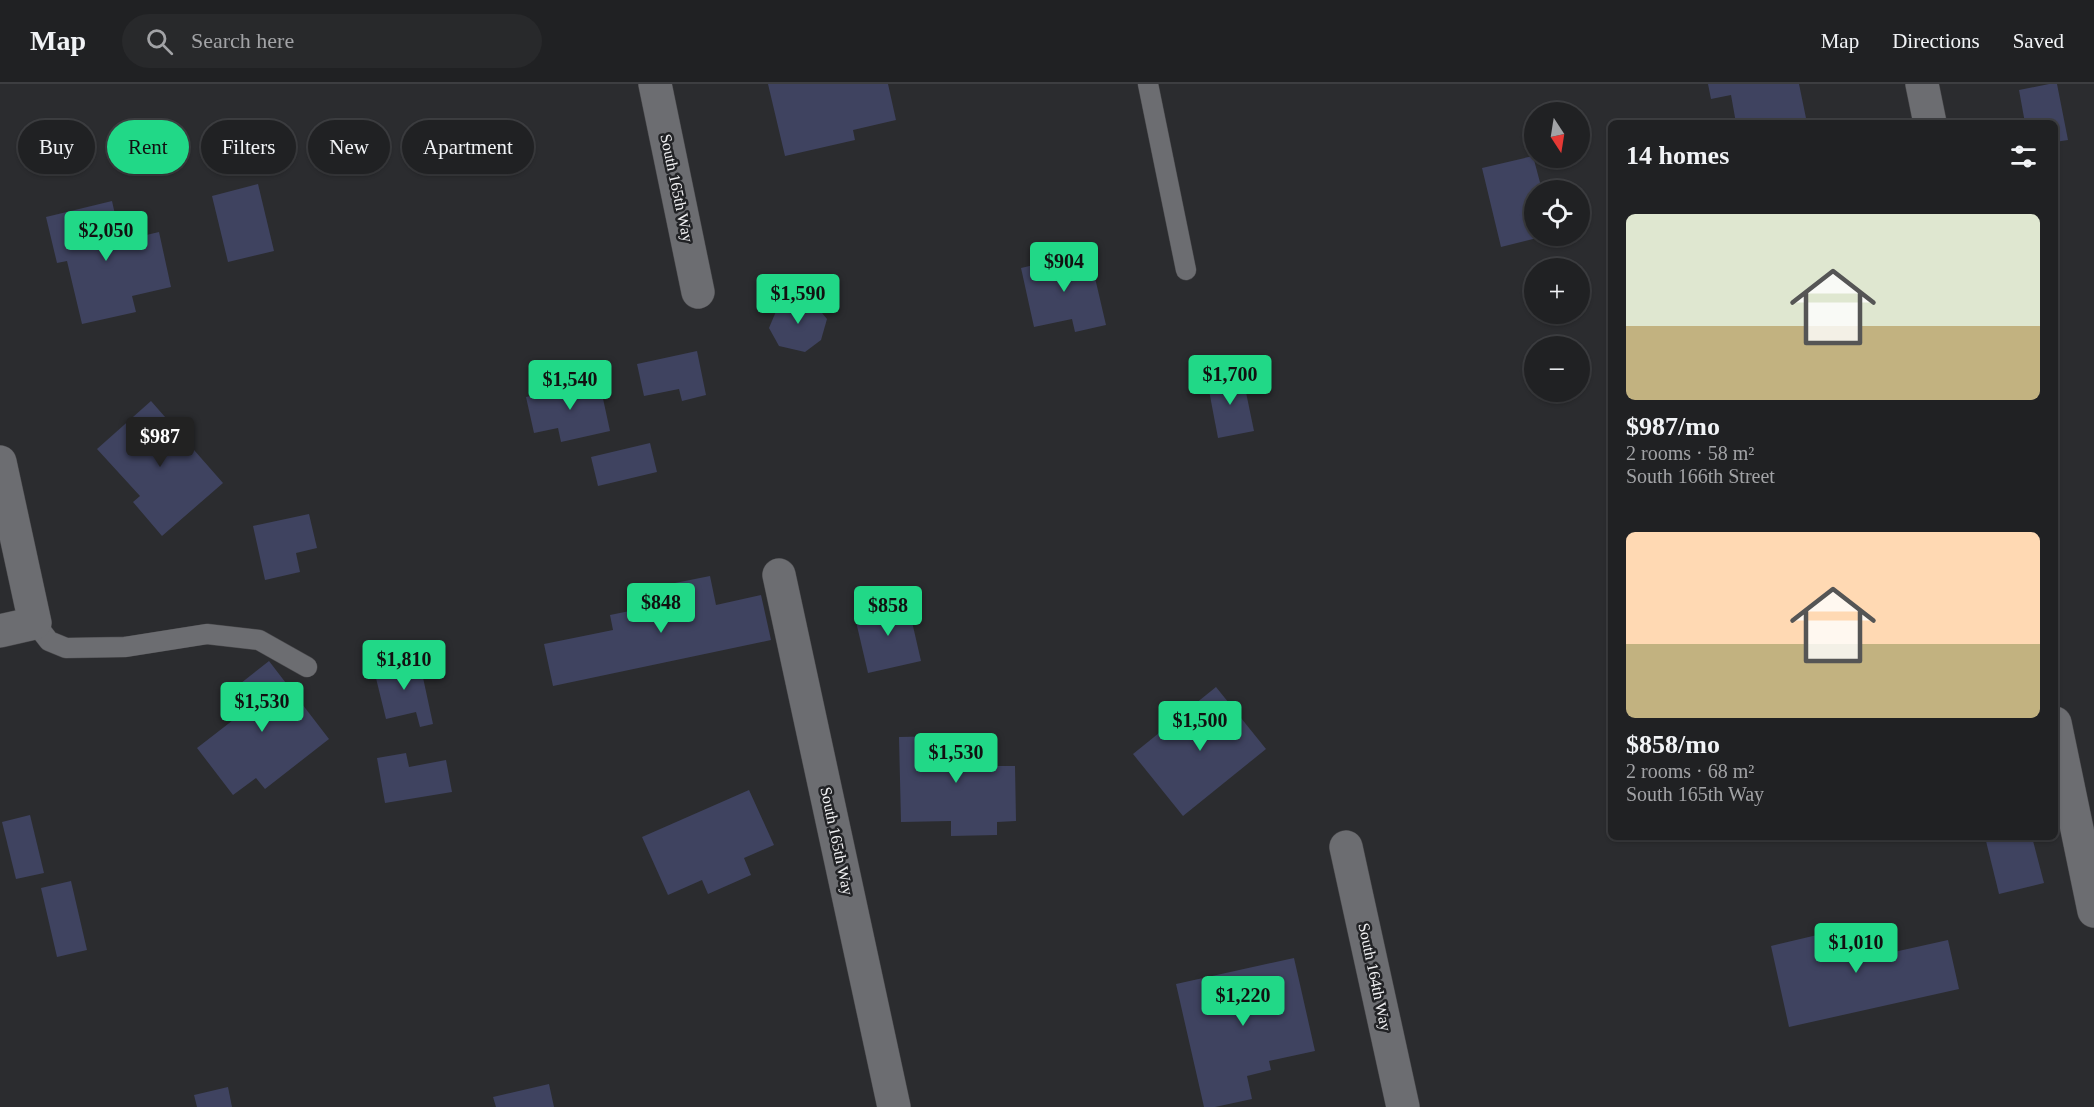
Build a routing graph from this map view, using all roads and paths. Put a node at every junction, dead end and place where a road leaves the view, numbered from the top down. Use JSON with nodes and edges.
{"nodes":[{"id":1,"x":655,"y":84,"type":"edge"},
{"id":2,"x":1148,"y":84,"type":"edge"},
{"id":3,"x":1922,"y":84,"type":"edge"},
{"id":4,"x":1929,"y":120,"type":"edge"},
{"id":5,"x":1186,"y":270,"type":"dead end"},
{"id":6,"x":699,"y":292,"type":"dead end"},
{"id":7,"x":0,"y":462,"type":"edge"},
{"id":8,"x":779,"y":575,"type":"dead end"},
{"id":9,"x":35,"y":623,"type":"junction"},
{"id":10,"x":0,"y":631,"type":"edge"},
{"id":11,"x":307,"y":667,"type":"dead end"},
{"id":12,"x":2058,"y":737,"type":"edge"},
{"id":13,"x":1347,"y":847,"type":"dead end"},
{"id":14,"x":2094,"y":911,"type":"edge"},
{"id":15,"x":894,"y":1107,"type":"edge"},
{"id":16,"x":1403,"y":1107,"type":"edge"}],
"edges":[{"from":1,"to":6,"type":"street","name":"South 165th Way"},
{"from":2,"to":5,"type":"lane"},
{"from":3,"to":4,"type":"street"},
{"from":7,"to":9,"type":"street"},
{"from":8,"to":15,"type":"street","name":"South 165th Way"},
{"from":9,"to":10,"type":"street"},
{"from":9,"to":11,"type":"lane"},
{"from":12,"to":14,"type":"street"},
{"from":13,"to":16,"type":"street","name":"South 164th Way"}]}
